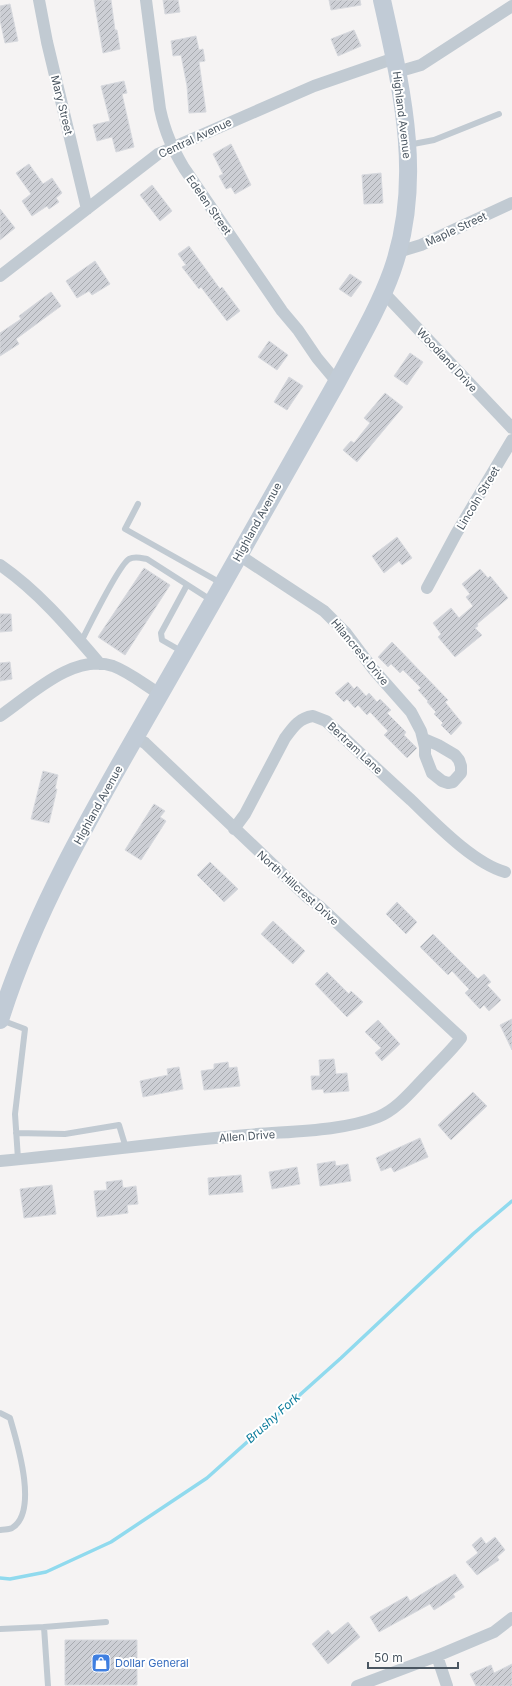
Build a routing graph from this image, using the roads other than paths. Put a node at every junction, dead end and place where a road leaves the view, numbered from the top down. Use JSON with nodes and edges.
{"nodes":[{"id":1,"x":39,"y":0,"type":"edge"},
{"id":2,"x":146,"y":0,"type":"edge"},
{"id":3,"x":382,"y":0,"type":"edge"},
{"id":4,"x":512,"y":6,"type":"edge"},
{"id":5,"x":396,"y":65,"type":"junction"},
{"id":6,"x":499,"y":114,"type":"dead end"},
{"id":7,"x":408,"y":145,"type":"junction"},
{"id":8,"x":172,"y":147,"type":"junction"},
{"id":9,"x":512,"y":203,"type":"edge"},
{"id":10,"x":87,"y":209,"type":"junction"},
{"id":11,"x":398,"y":252,"type":"junction"},
{"id":12,"x":0,"y":276,"type":"edge"},
{"id":13,"x":383,"y":292,"type":"junction"},
{"id":14,"x":336,"y":382,"type":"junction"},
{"id":15,"x":512,"y":428,"type":"edge"},
{"id":16,"x":512,"y":440,"type":"edge"},
{"id":17,"x":138,"y":504,"type":"dead end"},
{"id":18,"x":239,"y":555,"type":"junction"},
{"id":19,"x":0,"y":565,"type":"edge"},
{"id":20,"x":222,"y":584,"type":"junction"},
{"id":21,"x":187,"y":585,"type":"junction"},
{"id":22,"x":428,"y":588,"type":"dead end"},
{"id":23,"x":213,"y":601,"type":"junction"},
{"id":24,"x":81,"y":642,"type":"junction"},
{"id":25,"x":184,"y":652,"type":"junction"},
{"id":26,"x":100,"y":664,"type":"junction"},
{"id":27,"x":160,"y":694,"type":"junction"},
{"id":28,"x":0,"y":716,"type":"edge"},
{"id":29,"x":135,"y":737,"type":"junction"},
{"id":30,"x":424,"y":739,"type":"dead end"},
{"id":31,"x":234,"y":829,"type":"junction"},
{"id":32,"x":508,"y":872,"type":"edge"},
{"id":33,"x":0,"y":1020,"type":"edge"},
{"id":34,"x":461,"y":1038,"type":"joint"},
{"id":35,"x":16,"y":1133,"type":"junction"},
{"id":36,"x":126,"y":1148,"type":"junction"},
{"id":37,"x":18,"y":1159,"type":"junction"},
{"id":38,"x":0,"y":1161,"type":"edge"},
{"id":39,"x":0,"y":1413,"type":"edge"},
{"id":40,"x":0,"y":1530,"type":"edge"},
{"id":41,"x":512,"y":1618,"type":"edge"},
{"id":42,"x":106,"y":1622,"type":"dead end"},
{"id":43,"x":44,"y":1627,"type":"junction"},
{"id":44,"x":0,"y":1629,"type":"edge"},
{"id":45,"x":437,"y":1656,"type":"junction"},
{"id":46,"x":48,"y":1686,"type":"edge"},
{"id":47,"x":357,"y":1686,"type":"edge"},
{"id":48,"x":447,"y":1686,"type":"edge"}],
"edges":[{"from":1,"to":10,"type":"street","name":"Mary Street"},
{"from":2,"to":8,"type":"street","name":"Edelen Street"},
{"from":3,"to":5,"type":"main road","name":"Highland Avenue"},
{"from":4,"to":5,"type":"street","name":"Central Avenue"},
{"from":5,"to":7,"type":"main road","name":"Highland Avenue"},
{"from":5,"to":8,"type":"street","name":"Central Avenue"},
{"from":6,"to":7,"type":"lane"},
{"from":7,"to":11,"type":"main road","name":"Highland Avenue"},
{"from":8,"to":10,"type":"street","name":"Central Avenue"},
{"from":8,"to":14,"type":"street","name":"Edelen Street"},
{"from":9,"to":11,"type":"street","name":"Maple Street"},
{"from":10,"to":12,"type":"street","name":"Central Avenue"},
{"from":11,"to":13,"type":"main road","name":"Highland Avenue"},
{"from":13,"to":14,"type":"main road","name":"Highland Avenue"},
{"from":13,"to":15,"type":"street","name":"Woodland Drive"},
{"from":14,"to":18,"type":"main road","name":"Highland Avenue"},
{"from":16,"to":22,"type":"street","name":"Lincoln Street"},
{"from":17,"to":20,"type":"lane"},
{"from":18,"to":20,"type":"main road","name":"Highland Avenue"},
{"from":18,"to":30,"type":"street","name":"Hilancrest Drive"},
{"from":19,"to":24,"type":"street"},
{"from":20,"to":23,"type":"main road","name":"Highland Avenue"},
{"from":21,"to":23,"type":"lane"},
{"from":21,"to":24,"type":"lane"},
{"from":21,"to":25,"type":"lane"},
{"from":23,"to":25,"type":"main road","name":"Highland Avenue"},
{"from":24,"to":26,"type":"street"},
{"from":25,"to":27,"type":"main road","name":"Highland Avenue"},
{"from":26,"to":27,"type":"street"},
{"from":26,"to":28,"type":"street"},
{"from":27,"to":29,"type":"main road","name":"Highland Avenue"},
{"from":29,"to":31,"type":"street","name":"North Hillcrest Drive"},
{"from":29,"to":33,"type":"main road","name":"Highland Avenue"},
{"from":31,"to":32,"type":"street","name":"Bertram Lane"},
{"from":31,"to":34,"type":"street","name":"North Hillcrest Drive"},
{"from":33,"to":35,"type":"lane"},
{"from":34,"to":36,"type":"street","name":"Allen Drive"},
{"from":35,"to":36,"type":"lane"},
{"from":35,"to":37,"type":"lane"},
{"from":36,"to":37,"type":"street","name":"Allen Drive"},
{"from":37,"to":38,"type":"street","name":"Allen Drive"},
{"from":39,"to":40,"type":"lane"},
{"from":41,"to":45,"type":"street"},
{"from":42,"to":43,"type":"lane"},
{"from":43,"to":44,"type":"lane"},
{"from":43,"to":46,"type":"lane"},
{"from":45,"to":47,"type":"street"},
{"from":45,"to":48,"type":"street"}]}
